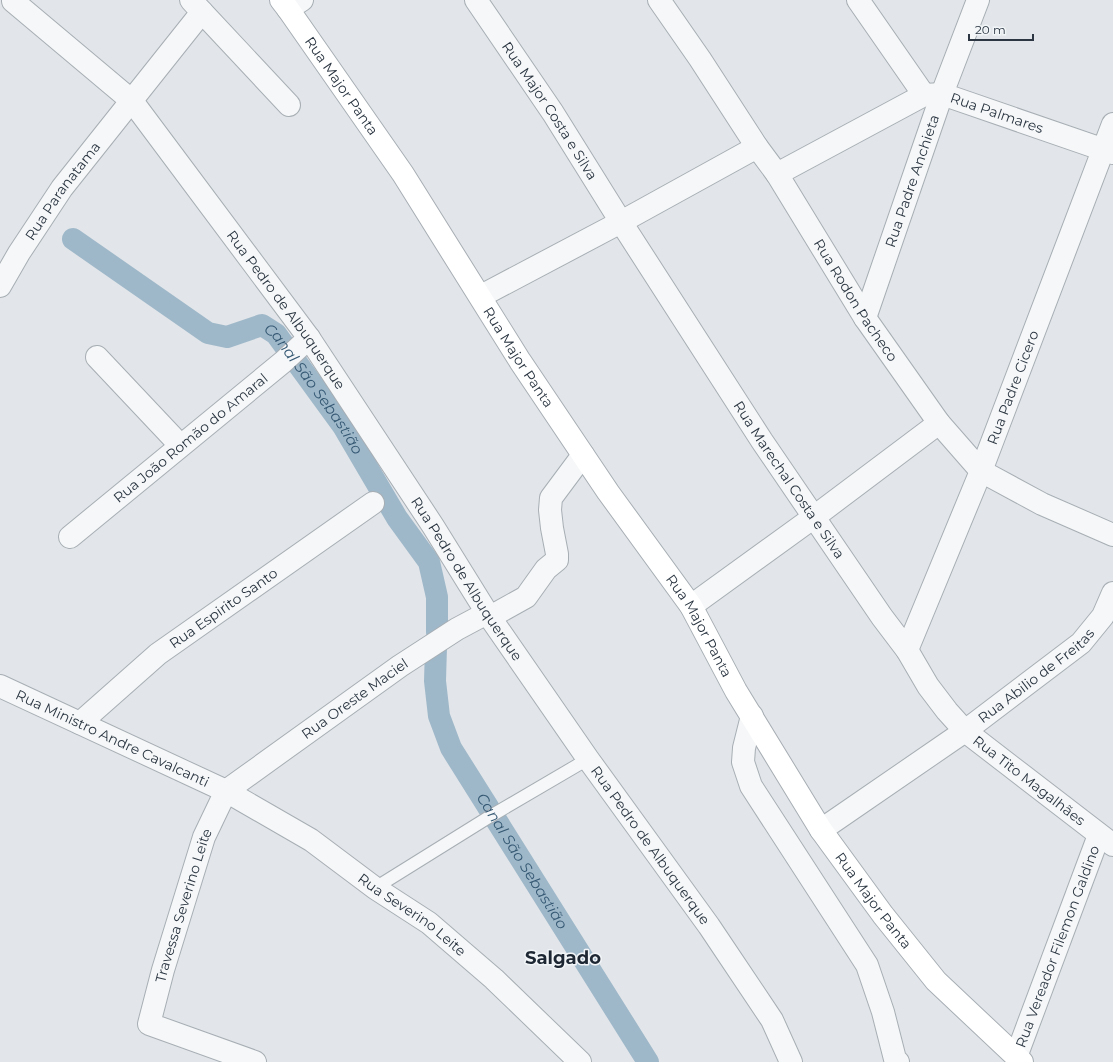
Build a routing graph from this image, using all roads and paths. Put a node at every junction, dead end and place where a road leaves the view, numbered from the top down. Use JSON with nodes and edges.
{"nodes":[{"id":1,"x":476,"y":0,"type":"edge"},
{"id":2,"x":659,"y":0,"type":"edge"},
{"id":3,"x":858,"y":0,"type":"edge"},
{"id":4,"x":978,"y":0,"type":"edge"},
{"id":5,"x":13,"y":1,"type":"dead end"},
{"id":6,"x":290,"y":3,"type":"edge"},
{"id":7,"x":196,"y":6,"type":"edge"},
{"id":8,"x":933,"y":95,"type":"junction"},
{"id":9,"x":132,"y":101,"type":"junction"},
{"id":10,"x":289,"y":105,"type":"dead end"},
{"id":11,"x":1113,"y":124,"type":"edge"},
{"id":12,"x":757,"y":147,"type":"junction"},
{"id":13,"x":1108,"y":152,"type":"edge"},
{"id":14,"x":777,"y":174,"type":"junction"},
{"id":15,"x":621,"y":222,"type":"junction"},
{"id":16,"x":0,"y":286,"type":"edge"},
{"id":17,"x":480,"y":296,"type":"junction"},
{"id":18,"x":865,"y":318,"type":"junction"},
{"id":19,"x":296,"y":350,"type":"junction"},
{"id":20,"x":97,"y":357,"type":"dead end"},
{"id":21,"x":939,"y":423,"type":"junction"},
{"id":22,"x":180,"y":445,"type":"junction"},
{"id":23,"x":583,"y":455,"type":"junction"},
{"id":24,"x":981,"y":471,"type":"junction"},
{"id":25,"x":373,"y":503,"type":"dead end"},
{"id":26,"x":814,"y":517,"type":"junction"},
{"id":27,"x":1113,"y":535,"type":"edge"},
{"id":28,"x":70,"y":537,"type":"dead end"},
{"id":29,"x":1113,"y":593,"type":"edge"},
{"id":30,"x":691,"y":606,"type":"junction"},
{"id":31,"x":488,"y":615,"type":"junction"},
{"id":32,"x":907,"y":650,"type":"junction"},
{"id":33,"x":0,"y":686,"type":"edge"},
{"id":34,"x":752,"y":716,"type":"junction"},
{"id":35,"x":80,"y":723,"type":"junction"},
{"id":36,"x":965,"y":731,"type":"junction"},
{"id":37,"x":588,"y":759,"type":"junction"},
{"id":38,"x":226,"y":791,"type":"junction"},
{"id":39,"x":821,"y":830,"type":"junction"},
{"id":40,"x":1106,"y":840,"type":"edge"},
{"id":41,"x":375,"y":888,"type":"junction"},
{"id":42,"x":1019,"y":1060,"type":"edge"},
{"id":43,"x":895,"y":1061,"type":"edge"},
{"id":44,"x":255,"y":1062,"type":"edge"},
{"id":45,"x":580,"y":1062,"type":"edge"},
{"id":46,"x":791,"y":1062,"type":"edge"}],
"edges":[{"from":1,"to":15,"type":"street","name":"Rua Major Costa e Silva"},
{"from":2,"to":12,"type":"street","name":"Rua Rodon Pacheco"},
{"from":3,"to":8,"type":"street"},
{"from":4,"to":8,"type":"street","name":"Rua Padre Anchieta"},
{"from":5,"to":9,"type":"street","name":"Rua Pedro de Albuquerque"},
{"from":6,"to":17,"type":"street","name":"Rua Major Panta"},
{"from":7,"to":9,"type":"street","name":"Rua Paranatama"},
{"from":7,"to":10,"type":"street"},
{"from":8,"to":13,"type":"street","name":"Rua Palmares"},
{"from":8,"to":14,"type":"street"},
{"from":8,"to":18,"type":"street","name":"Rua Padre Anchieta"},
{"from":9,"to":16,"type":"street","name":"Rua Paranatama"},
{"from":9,"to":19,"type":"street","name":"Rua Pedro de Albuquerque"},
{"from":11,"to":13,"type":"street","name":"Rua Padre Cicero"},
{"from":12,"to":14,"type":"street","name":"Rua Rodon Pacheco"},
{"from":12,"to":15,"type":"street"},
{"from":13,"to":24,"type":"street","name":"Rua Padre Cicero"},
{"from":14,"to":18,"type":"street","name":"Rua Rodon Pacheco"},
{"from":15,"to":17,"type":"street"},
{"from":15,"to":26,"type":"street","name":"Rua Marechal Costa e Silva"},
{"from":17,"to":23,"type":"street","name":"Rua Major Panta"},
{"from":18,"to":21,"type":"street","name":"Rua Rodon Pacheco"},
{"from":19,"to":22,"type":"street","name":"Rua João Romão do Amaral"},
{"from":19,"to":31,"type":"street","name":"Rua Pedro de Albuquerque"},
{"from":20,"to":22,"type":"street"},
{"from":21,"to":24,"type":"street","name":"Rua Rodon Pacheco"},
{"from":21,"to":26,"type":"street"},
{"from":22,"to":28,"type":"street","name":"Rua João Romão do Amaral"},
{"from":23,"to":30,"type":"street","name":"Rua Major Panta"},
{"from":23,"to":31,"type":"street","name":"Rua Oreste Maciel"},
{"from":24,"to":27,"type":"street","name":"Rua Rodon Pacheco"},
{"from":24,"to":32,"type":"street","name":"Rua Padre Cicero"},
{"from":25,"to":35,"type":"street","name":"Rua Espirito Santo"},
{"from":26,"to":30,"type":"street"},
{"from":26,"to":32,"type":"street","name":"Rua Marechal Costa e Silva"},
{"from":29,"to":36,"type":"street","name":"Rua Abilio de Freitas"},
{"from":30,"to":34,"type":"street","name":"Rua Major Panta"},
{"from":31,"to":37,"type":"street","name":"Rua Pedro de Albuquerque"},
{"from":31,"to":38,"type":"street","name":"Rua Oreste Maciel"},
{"from":32,"to":36,"type":"street","name":"Rua Marechal Costa e Silva"},
{"from":33,"to":35,"type":"street","name":"Rua Ministro Andre Cavalcanti"},
{"from":34,"to":39,"type":"street","name":"Rua Major Panta"},
{"from":34,"to":43,"type":"street"},
{"from":35,"to":38,"type":"street","name":"Rua Ministro Andre Cavalcanti"},
{"from":36,"to":39,"type":"street","name":"Rua Abilio de Freitas"},
{"from":36,"to":40,"type":"street","name":"Rua Tito Magalhães"},
{"from":37,"to":41,"type":"lane"},
{"from":37,"to":46,"type":"street","name":"Rua Pedro de Albuquerque"},
{"from":38,"to":41,"type":"street","name":"Rua Severino Leite"},
{"from":38,"to":44,"type":"street","name":"Travessa Severino Leite"},
{"from":39,"to":42,"type":"street","name":"Rua Major Panta"},
{"from":40,"to":42,"type":"street","name":"Rua Vereador Filemon Galdino"},
{"from":41,"to":45,"type":"street","name":"Rua Severino Leite"}]}
